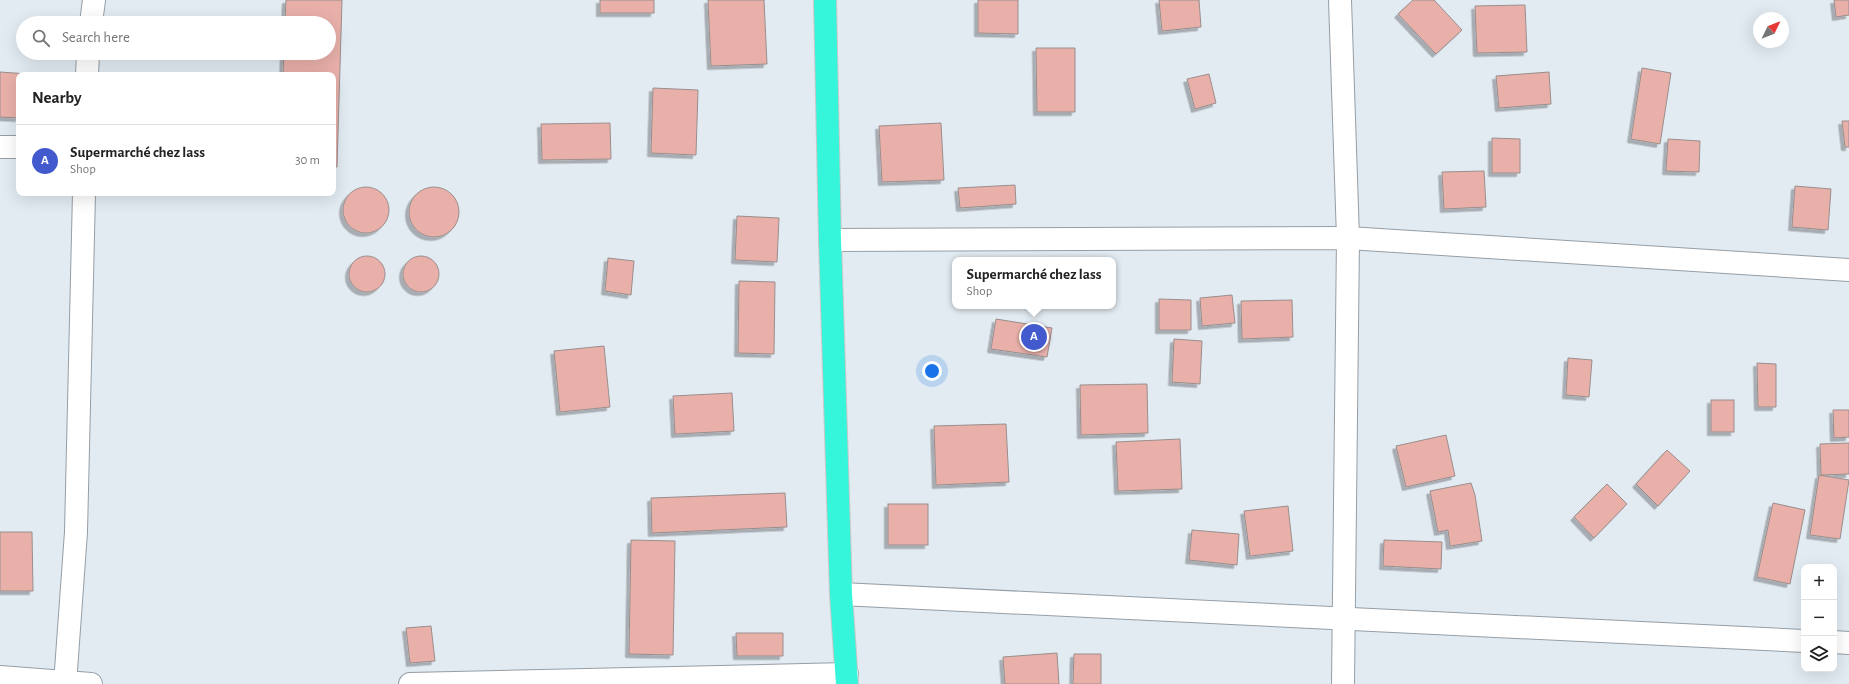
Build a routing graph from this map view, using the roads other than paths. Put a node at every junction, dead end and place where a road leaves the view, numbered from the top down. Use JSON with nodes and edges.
{"nodes":[{"id":1,"x":94,"y":0,"type":"edge"},
{"id":2,"x":825,"y":0,"type":"edge"},
{"id":3,"x":1340,"y":0,"type":"edge"},
{"id":4,"x":92,"y":16,"type":"edge"},
{"id":5,"x":88,"y":60,"type":"edge"},
{"id":6,"x":87,"y":72,"type":"edge"},
{"id":7,"x":0,"y":147,"type":"edge"},
{"id":8,"x":16,"y":147,"type":"edge"},
{"id":9,"x":84,"y":196,"type":"edge"},
{"id":10,"x":1348,"y":238,"type":"junction"},
{"id":11,"x":830,"y":240,"type":"junction"},
{"id":12,"x":1849,"y":270,"type":"edge"},
{"id":13,"x":841,"y":594,"type":"junction"},
{"id":14,"x":1344,"y":620,"type":"junction"},
{"id":15,"x":1801,"y":641,"type":"edge"},
{"id":16,"x":1837,"y":642,"type":"edge"},
{"id":17,"x":1849,"y":643,"type":"edge"},
{"id":18,"x":0,"y":677,"type":"edge"},
{"id":19,"x":847,"y":679,"type":"edge"},
{"id":20,"x":65,"y":683,"type":"edge"},
{"id":21,"x":91,"y":684,"type":"edge"},
{"id":22,"x":410,"y":684,"type":"edge"},
{"id":23,"x":1343,"y":684,"type":"edge"}],
"edges":[{"from":1,"to":4,"type":"street"},
{"from":2,"to":11,"type":"highway"},
{"from":3,"to":10,"type":"street"},
{"from":5,"to":6,"type":"street"},
{"from":7,"to":8,"type":"street"},
{"from":9,"to":20,"type":"street"},
{"from":10,"to":11,"type":"street"},
{"from":10,"to":12,"type":"street"},
{"from":10,"to":14,"type":"street"},
{"from":11,"to":13,"type":"highway"},
{"from":13,"to":14,"type":"street"},
{"from":13,"to":19,"type":"highway"},
{"from":14,"to":15,"type":"street"},
{"from":14,"to":23,"type":"street"},
{"from":16,"to":17,"type":"street"},
{"from":18,"to":20,"type":"street"},
{"from":19,"to":22,"type":"street"},
{"from":20,"to":21,"type":"street"}]}
